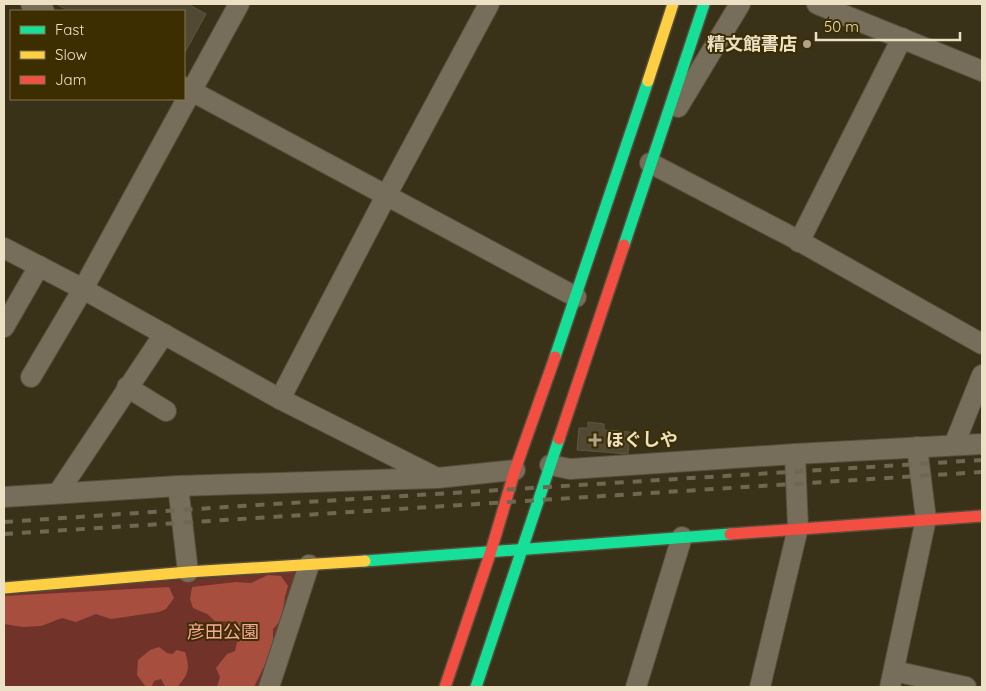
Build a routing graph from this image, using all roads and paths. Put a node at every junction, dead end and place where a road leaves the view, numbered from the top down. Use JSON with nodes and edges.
{"nodes":[{"id":1,"x":31,"y":4,"type":"edge"},
{"id":2,"x":239,"y":4,"type":"edge"},
{"id":3,"x":489,"y":4,"type":"edge"},
{"id":4,"x":673,"y":4,"type":"edge"},
{"id":5,"x":704,"y":4,"type":"edge"},
{"id":6,"x":740,"y":4,"type":"edge"},
{"id":7,"x":817,"y":4,"type":"edge"},
{"id":8,"x":42,"y":10,"type":"edge"},
{"id":9,"x":902,"y":38,"type":"junction"},
{"id":10,"x":982,"y":71,"type":"edge"},
{"id":11,"x":188,"y":89,"type":"edge"},
{"id":12,"x":182,"y":100,"type":"edge"},
{"id":13,"x":659,"y":139,"type":"junction"},
{"id":14,"x":650,"y":163,"type":"junction"},
{"id":15,"x":386,"y":196,"type":"junction"},
{"id":16,"x":799,"y":242,"type":"junction"},
{"id":17,"x":4,"y":248,"type":"edge"},
{"id":18,"x":39,"y":266,"type":"junction"},
{"id":19,"x":83,"y":289,"type":"junction"},
{"id":20,"x":576,"y":297,"type":"junction"},
{"id":21,"x":4,"y":327,"type":"edge"},
{"id":22,"x":164,"y":334,"type":"junction"},
{"id":23,"x":982,"y":344,"type":"edge"},
{"id":24,"x":982,"y":375,"type":"edge"},
{"id":25,"x":31,"y":377,"type":"dead end"},
{"id":26,"x":127,"y":387,"type":"junction"},
{"id":27,"x":280,"y":399,"type":"junction"},
{"id":28,"x":166,"y":411,"type":"dead end"},
{"id":29,"x":982,"y":444,"type":"edge"},
{"id":30,"x":954,"y":445,"type":"junction"},
{"id":31,"x":917,"y":447,"type":"junction"},
{"id":32,"x":795,"y":454,"type":"junction"},
{"id":33,"x":550,"y":465,"type":"junction"},
{"id":34,"x":515,"y":470,"type":"junction"},
{"id":35,"x":437,"y":478,"type":"junction"},
{"id":36,"x":178,"y":486,"type":"junction"},
{"id":37,"x":58,"y":493,"type":"junction"},
{"id":38,"x":4,"y":497,"type":"edge"},
{"id":39,"x":982,"y":516,"type":"edge"},
{"id":40,"x":926,"y":519,"type":"junction"},
{"id":41,"x":798,"y":528,"type":"junction"},
{"id":42,"x":682,"y":537,"type":"junction"},
{"id":43,"x":522,"y":549,"type":"junction"},
{"id":44,"x":491,"y":551,"type":"junction"},
{"id":45,"x":308,"y":565,"type":"junction"},
{"id":46,"x":188,"y":572,"type":"junction"},
{"id":47,"x":4,"y":588,"type":"edge"},
{"id":48,"x":892,"y":679,"type":"edge"},
{"id":49,"x":270,"y":687,"type":"edge"},
{"id":50,"x":445,"y":687,"type":"edge"},
{"id":51,"x":476,"y":687,"type":"edge"},
{"id":52,"x":636,"y":687,"type":"edge"},
{"id":53,"x":760,"y":687,"type":"edge"},
{"id":54,"x":966,"y":687,"type":"edge"}],
"edges":[{"from":1,"to":8,"type":"street"},
{"from":2,"to":11,"type":"street"},
{"from":3,"to":15,"type":"street"},
{"from":4,"to":20,"type":"street"},
{"from":5,"to":13,"type":"street"},
{"from":6,"to":13,"type":"street"},
{"from":7,"to":9,"type":"street"},
{"from":9,"to":10,"type":"street"},
{"from":9,"to":16,"type":"street"},
{"from":11,"to":15,"type":"street"},
{"from":12,"to":19,"type":"street"},
{"from":13,"to":14,"type":"street"},
{"from":14,"to":16,"type":"street"},
{"from":14,"to":33,"type":"street"},
{"from":15,"to":20,"type":"street"},
{"from":15,"to":27,"type":"street"},
{"from":16,"to":23,"type":"street"},
{"from":17,"to":18,"type":"street"},
{"from":18,"to":19,"type":"street"},
{"from":18,"to":21,"type":"street"},
{"from":19,"to":22,"type":"street"},
{"from":19,"to":25,"type":"street"},
{"from":20,"to":34,"type":"street"},
{"from":22,"to":26,"type":"street"},
{"from":22,"to":27,"type":"street"},
{"from":24,"to":30,"type":"street"},
{"from":26,"to":28,"type":"street"},
{"from":26,"to":37,"type":"street"},
{"from":27,"to":35,"type":"street"},
{"from":29,"to":30,"type":"street"},
{"from":30,"to":31,"type":"street"},
{"from":31,"to":32,"type":"street"},
{"from":31,"to":40,"type":"street"},
{"from":32,"to":33,"type":"street"},
{"from":32,"to":41,"type":"street"},
{"from":33,"to":43,"type":"street"},
{"from":34,"to":35,"type":"street"},
{"from":34,"to":44,"type":"street"},
{"from":35,"to":36,"type":"street"},
{"from":36,"to":37,"type":"street"},
{"from":36,"to":46,"type":"street"},
{"from":37,"to":38,"type":"street"},
{"from":39,"to":40,"type":"street"},
{"from":40,"to":41,"type":"street"},
{"from":40,"to":48,"type":"street"},
{"from":41,"to":42,"type":"street"},
{"from":41,"to":53,"type":"street"},
{"from":42,"to":43,"type":"street"},
{"from":42,"to":52,"type":"street"},
{"from":43,"to":44,"type":"street"},
{"from":43,"to":51,"type":"street"},
{"from":44,"to":45,"type":"street"},
{"from":44,"to":50,"type":"street"},
{"from":45,"to":46,"type":"street"},
{"from":45,"to":49,"type":"street"},
{"from":46,"to":47,"type":"street"},
{"from":48,"to":54,"type":"street"}]}
